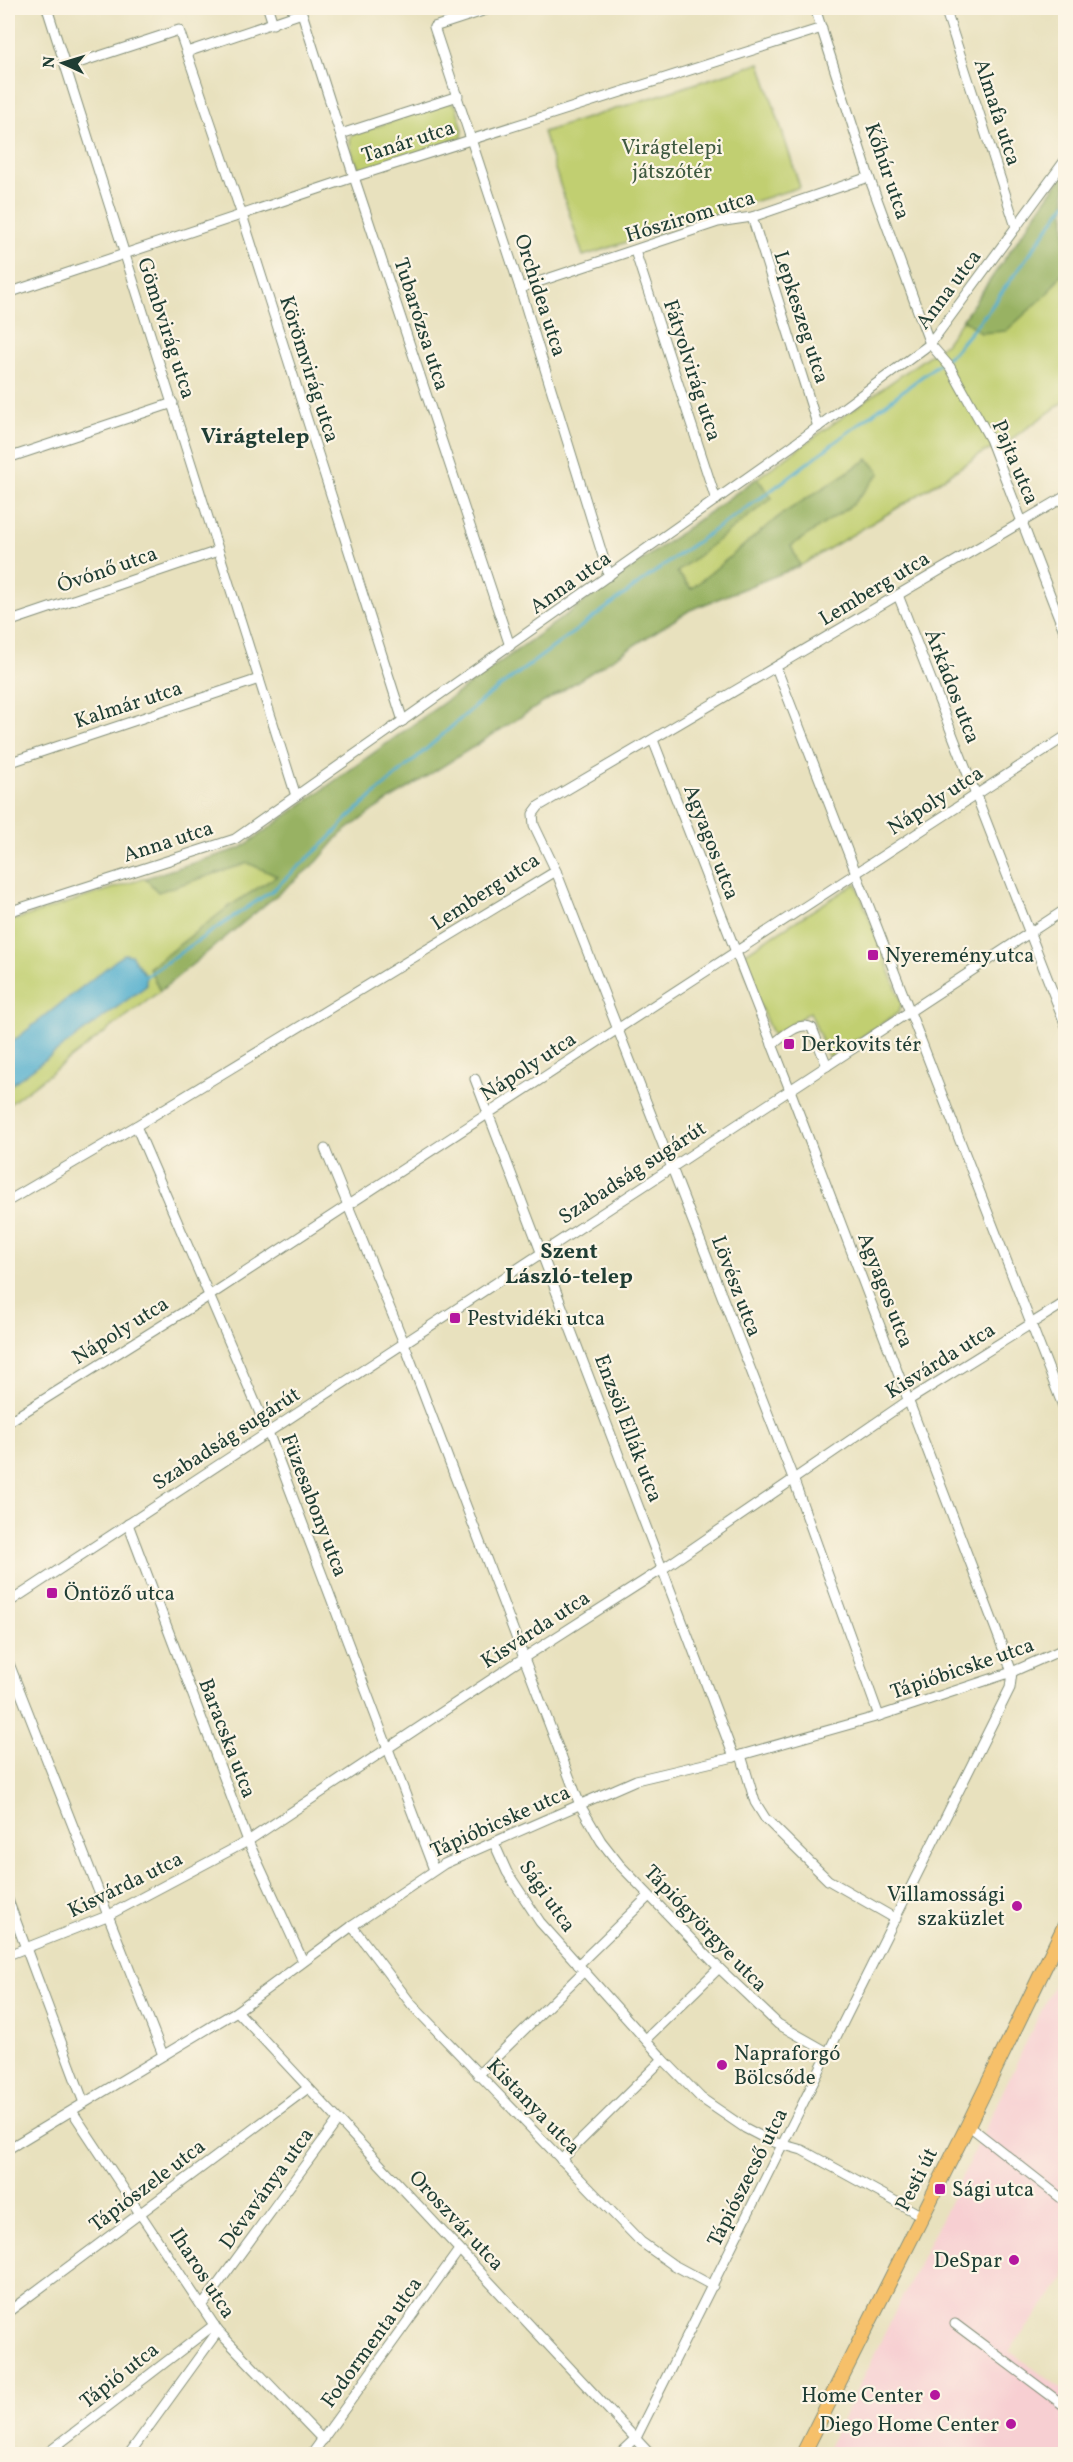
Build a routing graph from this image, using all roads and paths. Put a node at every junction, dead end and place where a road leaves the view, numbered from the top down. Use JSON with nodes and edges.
{"nodes":[{"id":1,"x":47,"y":8,"type":"edge"},
{"id":2,"x":268,"y":8,"type":"edge"},
{"id":3,"x":492,"y":8,"type":"edge"},
{"id":4,"x":815,"y":8,"type":"edge"},
{"id":5,"x":945,"y":8,"type":"edge"},
{"id":6,"x":273,"y":24,"type":"junction"},
{"id":7,"x":822,"y":28,"type":"junction"},
{"id":8,"x":187,"y":52,"type":"junction"},
{"id":9,"x":66,"y":67,"type":"junction"},
{"id":10,"x":458,"y":96,"type":"junction"},
{"id":11,"x":341,"y":134,"type":"junction"},
{"id":12,"x":472,"y":139,"type":"junction"},
{"id":13,"x":1065,"y":159,"type":"edge"},
{"id":14,"x":354,"y":177,"type":"junction"},
{"id":15,"x":869,"y":177,"type":"junction"},
{"id":16,"x":242,"y":215,"type":"junction"},
{"id":17,"x":752,"y":218,"type":"junction"},
{"id":18,"x":1016,"y":227,"type":"junction"},
{"id":19,"x":635,"y":251,"type":"junction"},
{"id":20,"x":125,"y":255,"type":"junction"},
{"id":21,"x":520,"y":288,"type":"junction"},
{"id":22,"x":8,"y":293,"type":"edge"},
{"id":23,"x":932,"y":346,"type":"junction"},
{"id":24,"x":173,"y":403,"type":"junction"},
{"id":25,"x":818,"y":427,"type":"junction"},
{"id":26,"x":8,"y":458,"type":"edge"},
{"id":27,"x":1065,"y":496,"type":"edge"},
{"id":28,"x":716,"y":500,"type":"junction"},
{"id":29,"x":1022,"y":521,"type":"junction"},
{"id":30,"x":218,"y":551,"type":"junction"},
{"id":31,"x":609,"y":576,"type":"junction"},
{"id":32,"x":898,"y":595,"type":"junction"},
{"id":33,"x":8,"y":622,"type":"edge"},
{"id":34,"x":1065,"y":636,"type":"edge"},
{"id":35,"x":510,"y":646,"type":"junction"},
{"id":36,"x":776,"y":667,"type":"junction"},
{"id":37,"x":259,"y":680,"type":"junction"},
{"id":38,"x":403,"y":721,"type":"junction"},
{"id":39,"x":1065,"y":736,"type":"edge"},
{"id":40,"x":653,"y":740,"type":"junction"},
{"id":41,"x":8,"y":763,"type":"edge"},
{"id":42,"x":976,"y":795,"type":"junction"},
{"id":43,"x":297,"y":796,"type":"junction"},
{"id":44,"x":556,"y":871,"type":"junction"},
{"id":45,"x":857,"y":872,"type":"junction"},
{"id":46,"x":1065,"y":909,"type":"edge"},
{"id":47,"x":8,"y":912,"type":"edge"},
{"id":48,"x":1030,"y":932,"type":"junction"},
{"id":49,"x":735,"y":952,"type":"junction"},
{"id":50,"x":910,"y":1011,"type":"junction"},
{"id":51,"x":1065,"y":1026,"type":"edge"},
{"id":52,"x":618,"y":1029,"type":"junction"},
{"id":53,"x":772,"y":1045,"type":"junction"},
{"id":54,"x":827,"y":1066,"type":"junction"},
{"id":55,"x":475,"y":1079,"type":"dead end"},
{"id":56,"x":790,"y":1090,"type":"junction"},
{"id":57,"x":488,"y":1114,"type":"junction"},
{"id":58,"x":136,"y":1126,"type":"junction"},
{"id":59,"x":325,"y":1149,"type":"dead end"},
{"id":60,"x":671,"y":1168,"type":"junction"},
{"id":61,"x":8,"y":1201,"type":"edge"},
{"id":62,"x":349,"y":1204,"type":"junction"},
{"id":63,"x":542,"y":1253,"type":"junction"},
{"id":64,"x":209,"y":1296,"type":"junction"},
{"id":65,"x":1065,"y":1302,"type":"edge"},
{"id":66,"x":1031,"y":1325,"type":"junction"},
{"id":67,"x":404,"y":1343,"type":"junction"},
{"id":68,"x":909,"y":1400,"type":"junction"},
{"id":69,"x":1065,"y":1414,"type":"edge"},
{"id":70,"x":8,"y":1422,"type":"edge"},
{"id":71,"x":268,"y":1432,"type":"junction"},
{"id":72,"x":793,"y":1478,"type":"junction"},
{"id":73,"x":128,"y":1524,"type":"junction"},
{"id":74,"x":664,"y":1568,"type":"junction"},
{"id":75,"x":8,"y":1603,"type":"edge"},
{"id":76,"x":1065,"y":1648,"type":"edge"},
{"id":77,"x":525,"y":1656,"type":"junction"},
{"id":78,"x":8,"y":1661,"type":"edge"},
{"id":79,"x":1012,"y":1672,"type":"junction"},
{"id":80,"x":879,"y":1716,"type":"junction"},
{"id":81,"x":388,"y":1749,"type":"junction"},
{"id":82,"x":738,"y":1756,"type":"junction"},
{"id":83,"x":580,"y":1805,"type":"junction"},
{"id":84,"x":248,"y":1841,"type":"junction"},
{"id":85,"x":494,"y":1843,"type":"junction"},
{"id":86,"x":434,"y":1870,"type":"junction"},
{"id":87,"x":649,"y":1896,"type":"junction"},
{"id":88,"x":8,"y":1900,"type":"edge"},
{"id":89,"x":107,"y":1916,"type":"junction"},
{"id":90,"x":896,"y":1919,"type":"junction"},
{"id":91,"x":1065,"y":1923,"type":"edge"},
{"id":92,"x":352,"y":1926,"type":"junction"},
{"id":93,"x":26,"y":1948,"type":"junction"},
{"id":94,"x":8,"y":1955,"type":"edge"},
{"id":95,"x":303,"y":1961,"type":"junction"},
{"id":96,"x":581,"y":1968,"type":"junction"},
{"id":97,"x":719,"y":1968,"type":"junction"},
{"id":98,"x":237,"y":2011,"type":"junction"},
{"id":99,"x":646,"y":2039,"type":"junction"},
{"id":100,"x":829,"y":2053,"type":"junction"},
{"id":101,"x":163,"y":2055,"type":"junction"},
{"id":102,"x":663,"y":2059,"type":"junction"},
{"id":103,"x":478,"y":2075,"type":"junction"},
{"id":104,"x":308,"y":2088,"type":"junction"},
{"id":105,"x":84,"y":2103,"type":"junction"},
{"id":106,"x":72,"y":2111,"type":"junction"},
{"id":107,"x":338,"y":2120,"type":"junction"},
{"id":108,"x":968,"y":2125,"type":"junction"},
{"id":109,"x":783,"y":2145,"type":"junction"},
{"id":110,"x":8,"y":2149,"type":"edge"},
{"id":111,"x":561,"y":2160,"type":"junction"},
{"id":112,"x":1065,"y":2202,"type":"edge"},
{"id":113,"x":142,"y":2212,"type":"junction"},
{"id":114,"x":921,"y":2216,"type":"junction"},
{"id":115,"x":459,"y":2250,"type":"junction"},
{"id":116,"x":712,"y":2286,"type":"junction"},
{"id":117,"x":202,"y":2306,"type":"junction"},
{"id":118,"x":8,"y":2312,"type":"edge"},
{"id":119,"x":955,"y":2324,"type":"dead end"},
{"id":120,"x":216,"y":2328,"type":"junction"},
{"id":121,"x":1065,"y":2407,"type":"edge"},
{"id":122,"x":636,"y":2438,"type":"junction"},
{"id":123,"x":322,"y":2440,"type":"junction"},
{"id":124,"x":46,"y":2454,"type":"edge"},
{"id":125,"x":129,"y":2454,"type":"edge"},
{"id":126,"x":312,"y":2454,"type":"edge"},
{"id":127,"x":620,"y":2454,"type":"edge"},
{"id":128,"x":650,"y":2454,"type":"edge"},
{"id":129,"x":803,"y":2454,"type":"edge"}],
"edges":[{"from":1,"to":9,"type":"street","name":"Gömbvirág utca"},
{"from":2,"to":6,"type":"street"},
{"from":3,"to":10,"type":"street","name":"Orchidea utca"},
{"from":4,"to":7,"type":"street","name":"Kőhúr utca"},
{"from":5,"to":18,"type":"street","name":"Almafa utca"},
{"from":6,"to":8,"type":"street"},
{"from":6,"to":11,"type":"street","name":"Tubarózsa utca"},
{"from":7,"to":12,"type":"street","name":"Tanár utca"},
{"from":7,"to":15,"type":"street","name":"Kőhúr utca"},
{"from":8,"to":9,"type":"street","name":"Körömvirág utca"},
{"from":8,"to":16,"type":"street","name":"Körömvirág utca"},
{"from":9,"to":20,"type":"street","name":"Gömbvirág utca"},
{"from":10,"to":11,"type":"street","name":"Tanár utca"},
{"from":10,"to":12,"type":"street","name":"Orchidea utca"},
{"from":11,"to":14,"type":"street","name":"Tubarózsa utca"},
{"from":12,"to":14,"type":"street","name":"Tanár utca"},
{"from":12,"to":21,"type":"street","name":"Orchidea utca"},
{"from":13,"to":18,"type":"street","name":"Anna utca"},
{"from":14,"to":16,"type":"street","name":"Tanár utca"},
{"from":14,"to":35,"type":"street","name":"Tubarózsa utca"},
{"from":15,"to":17,"type":"street","name":"Hószirom utca"},
{"from":15,"to":23,"type":"street","name":"Kőhúr utca"},
{"from":16,"to":20,"type":"street","name":"Tanár utca"},
{"from":16,"to":38,"type":"street","name":"Körömvirág utca"},
{"from":17,"to":19,"type":"street","name":"Hószirom utca"},
{"from":17,"to":25,"type":"street","name":"Lepkeszeg utca"},
{"from":18,"to":23,"type":"street","name":"Anna utca"},
{"from":19,"to":21,"type":"street","name":"Hószirom utca"},
{"from":19,"to":28,"type":"street","name":"Fátyolvirág utca"},
{"from":20,"to":22,"type":"street","name":"Tanár utca"},
{"from":20,"to":24,"type":"street","name":"Gömbvirág utca"},
{"from":21,"to":31,"type":"street","name":"Orchidea utca"},
{"from":23,"to":25,"type":"street","name":"Anna utca"},
{"from":23,"to":29,"type":"street","name":"Pajta utca"},
{"from":24,"to":26,"type":"street"},
{"from":24,"to":30,"type":"street","name":"Gömbvirág utca"},
{"from":25,"to":28,"type":"street","name":"Anna utca"},
{"from":27,"to":29,"type":"street","name":"Lemberg utca"},
{"from":28,"to":31,"type":"street","name":"Anna utca"},
{"from":29,"to":32,"type":"street","name":"Lemberg utca"},
{"from":29,"to":34,"type":"street","name":"Pajta utca"},
{"from":30,"to":33,"type":"street","name":"Óvónő utca"},
{"from":30,"to":37,"type":"street","name":"Gömbvirág utca"},
{"from":31,"to":35,"type":"street","name":"Anna utca"},
{"from":32,"to":36,"type":"street","name":"Lemberg utca"},
{"from":32,"to":42,"type":"street","name":"Árkádos utca"},
{"from":35,"to":38,"type":"street","name":"Anna utca"},
{"from":36,"to":40,"type":"street","name":"Lemberg utca"},
{"from":36,"to":45,"type":"street"},
{"from":37,"to":41,"type":"street","name":"Kalmár utca"},
{"from":37,"to":43,"type":"street","name":"Gömbvirág utca"},
{"from":38,"to":43,"type":"street","name":"Anna utca"},
{"from":39,"to":42,"type":"street","name":"Nápoly utca"},
{"from":40,"to":44,"type":"street","name":"Lemberg utca"},
{"from":40,"to":49,"type":"street","name":"Agyagos utca"},
{"from":42,"to":45,"type":"street","name":"Nápoly utca"},
{"from":42,"to":48,"type":"street","name":"Árkádos utca"},
{"from":43,"to":47,"type":"street","name":"Anna utca"},
{"from":44,"to":52,"type":"street","name":"Lövész utca"},
{"from":44,"to":58,"type":"street","name":"Lemberg utca"},
{"from":45,"to":49,"type":"street","name":"Nápoly utca"},
{"from":45,"to":50,"type":"street"},
{"from":46,"to":48,"type":"street","name":"Szabadság sugárút"},
{"from":48,"to":50,"type":"street","name":"Szabadság sugárút"},
{"from":48,"to":51,"type":"street","name":"Árkádos utca"},
{"from":49,"to":52,"type":"street","name":"Nápoly utca"},
{"from":49,"to":53,"type":"street","name":"Agyagos utca"},
{"from":50,"to":54,"type":"street","name":"Szabadság sugárút"},
{"from":50,"to":66,"type":"street"},
{"from":52,"to":57,"type":"street","name":"Nápoly utca"},
{"from":52,"to":60,"type":"street","name":"Lövész utca"},
{"from":53,"to":54,"type":"street"},
{"from":53,"to":56,"type":"street","name":"Agyagos utca"},
{"from":54,"to":56,"type":"street","name":"Szabadság sugárút"},
{"from":55,"to":57,"type":"street","name":"Enzsöl Ellák utca"},
{"from":56,"to":60,"type":"street","name":"Szabadság sugárút"},
{"from":56,"to":68,"type":"street","name":"Agyagos utca"},
{"from":57,"to":62,"type":"street","name":"Nápoly utca"},
{"from":57,"to":63,"type":"street","name":"Enzsöl Ellák utca"},
{"from":58,"to":61,"type":"street","name":"Lemberg utca"},
{"from":58,"to":64,"type":"street","name":"Füzesabony utca"},
{"from":59,"to":62,"type":"street"},
{"from":60,"to":63,"type":"street","name":"Szabadság sugárút"},
{"from":60,"to":72,"type":"street","name":"Lövész utca"},
{"from":62,"to":64,"type":"street","name":"Nápoly utca"},
{"from":62,"to":67,"type":"street"},
{"from":63,"to":67,"type":"street","name":"Szabadság sugárút"},
{"from":63,"to":74,"type":"street","name":"Enzsöl Ellák utca"},
{"from":64,"to":70,"type":"street","name":"Nápoly utca"},
{"from":64,"to":71,"type":"street","name":"Füzesabony utca"},
{"from":65,"to":66,"type":"street","name":"Kisvárda utca"},
{"from":66,"to":68,"type":"street","name":"Kisvárda utca"},
{"from":66,"to":69,"type":"street"},
{"from":67,"to":71,"type":"street","name":"Szabadság sugárút"},
{"from":67,"to":77,"type":"street"},
{"from":68,"to":72,"type":"street","name":"Kisvárda utca"},
{"from":68,"to":79,"type":"street","name":"Agyagos utca"},
{"from":71,"to":73,"type":"street","name":"Szabadság sugárút"},
{"from":71,"to":81,"type":"street","name":"Füzesabony utca"},
{"from":72,"to":74,"type":"street","name":"Kisvárda utca"},
{"from":72,"to":80,"type":"street","name":"Lövész utca"},
{"from":73,"to":75,"type":"street","name":"Szabadság sugárút"},
{"from":73,"to":84,"type":"street","name":"Baracska utca"},
{"from":74,"to":77,"type":"street","name":"Kisvárda utca"},
{"from":74,"to":82,"type":"street","name":"Enzsöl Ellák utca"},
{"from":76,"to":79,"type":"street","name":"Tápióbicske utca"},
{"from":77,"to":81,"type":"street","name":"Kisvárda utca"},
{"from":77,"to":83,"type":"street"},
{"from":78,"to":89,"type":"street"},
{"from":79,"to":80,"type":"street","name":"Tápióbicske utca"},
{"from":79,"to":90,"type":"street","name":"Tápiószecső utca"},
{"from":80,"to":82,"type":"street","name":"Tápióbicske utca"},
{"from":81,"to":84,"type":"street","name":"Kisvárda utca"},
{"from":81,"to":86,"type":"street","name":"Füzesabony utca"},
{"from":82,"to":83,"type":"street","name":"Tápióbicske utca"},
{"from":82,"to":90,"type":"street","name":"Enzsöl Ellák utca"},
{"from":83,"to":85,"type":"street","name":"Tápióbicske utca"},
{"from":83,"to":87,"type":"street","name":"Tápiógyörgye utca"},
{"from":84,"to":89,"type":"street","name":"Kisvárda utca"},
{"from":84,"to":95,"type":"street","name":"Baracska utca"},
{"from":85,"to":86,"type":"street","name":"Tápióbicske utca"},
{"from":85,"to":96,"type":"street","name":"Sági utca"},
{"from":86,"to":92,"type":"street","name":"Tápióbicske utca"},
{"from":87,"to":96,"type":"street","name":"Sági utca"},
{"from":87,"to":97,"type":"street","name":"Tápiógyörgye utca"},
{"from":88,"to":93,"type":"street"},
{"from":89,"to":93,"type":"street","name":"Kisvárda utca"},
{"from":89,"to":101,"type":"street"},
{"from":90,"to":100,"type":"street","name":"Tápiószecső utca"},
{"from":91,"to":108,"type":"main road","name":"Pesti út"},
{"from":92,"to":95,"type":"street","name":"Tápióbicske utca"},
{"from":92,"to":103,"type":"street","name":"Kistanya utca"},
{"from":93,"to":94,"type":"street","name":"Kisvárda utca"},
{"from":93,"to":105,"type":"street"},
{"from":95,"to":98,"type":"street","name":"Tápióbicske utca"},
{"from":96,"to":99,"type":"street","name":"Sági utca"},
{"from":96,"to":103,"type":"street"},
{"from":97,"to":99,"type":"street"},
{"from":97,"to":100,"type":"street","name":"Tápiógyörgye utca"},
{"from":98,"to":101,"type":"street","name":"Tápióbicske utca"},
{"from":98,"to":104,"type":"street","name":"Oroszvár utca"},
{"from":99,"to":102,"type":"street","name":"Sági utca"},
{"from":100,"to":109,"type":"street","name":"Tápiószecső utca"},
{"from":101,"to":105,"type":"street","name":"Tápióbicske utca"},
{"from":102,"to":109,"type":"street","name":"Sági utca"},
{"from":102,"to":111,"type":"street"},
{"from":103,"to":111,"type":"street","name":"Kistanya utca"},
{"from":104,"to":107,"type":"street","name":"Oroszvár utca"},
{"from":104,"to":113,"type":"street","name":"Tápiószele utca"},
{"from":105,"to":106,"type":"street","name":"Tápióbicske utca"},
{"from":106,"to":110,"type":"street","name":"Tápióbicske utca"},
{"from":106,"to":113,"type":"street","name":"Iharos utca"},
{"from":107,"to":115,"type":"street","name":"Oroszvár utca"},
{"from":107,"to":117,"type":"street","name":"Dévaványa utca"},
{"from":108,"to":112,"type":"street"},
{"from":108,"to":114,"type":"main road","name":"Pesti út"},
{"from":109,"to":114,"type":"street","name":"Sági utca"},
{"from":109,"to":116,"type":"street","name":"Tápiószecső utca"},
{"from":111,"to":116,"type":"street","name":"Kistanya utca"},
{"from":113,"to":117,"type":"street","name":"Iharos utca"},
{"from":113,"to":118,"type":"street","name":"Tápiószele utca"},
{"from":114,"to":129,"type":"main road","name":"Pesti út"},
{"from":115,"to":122,"type":"street","name":"Oroszvár utca"},
{"from":115,"to":123,"type":"street","name":"Fodormenta utca"},
{"from":116,"to":122,"type":"street","name":"Tápiószecső utca"},
{"from":117,"to":120,"type":"street","name":"Iharos utca"},
{"from":119,"to":121,"type":"street"},
{"from":120,"to":123,"type":"street","name":"Iharos utca"},
{"from":120,"to":124,"type":"street","name":"Tápió utca"},
{"from":120,"to":125,"type":"street"},
{"from":122,"to":127,"type":"street","name":"Tápiószecső utca"},
{"from":122,"to":128,"type":"street","name":"Oroszvár utca"},
{"from":123,"to":126,"type":"street","name":"Fodormenta utca"}]}
